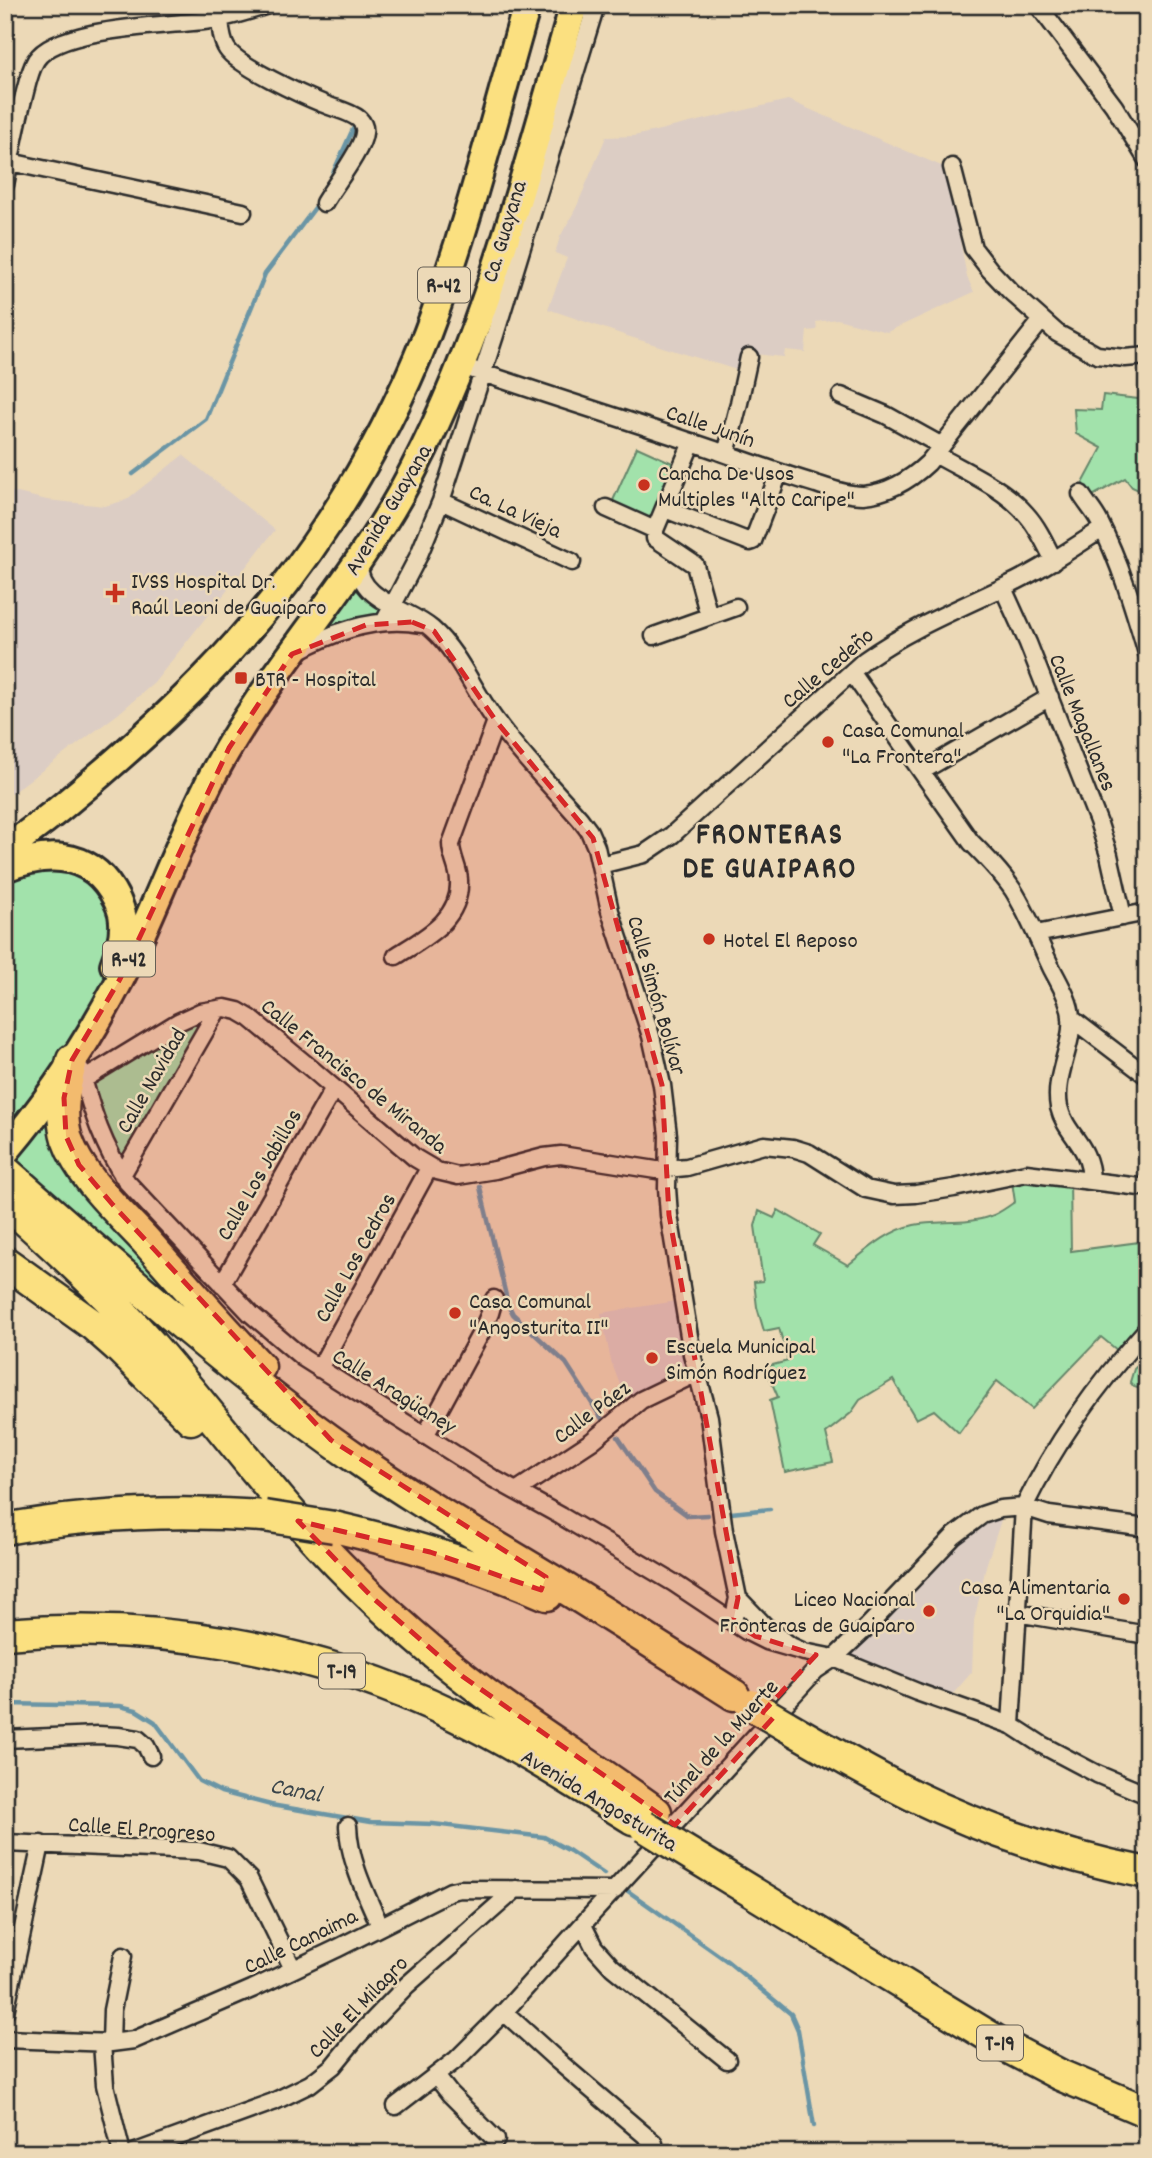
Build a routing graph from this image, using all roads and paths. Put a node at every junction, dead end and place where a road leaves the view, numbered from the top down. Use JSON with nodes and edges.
{"nodes":[{"id":1,"x":268,"y":5,"type":"edge"},
{"id":2,"x":527,"y":5,"type":"edge"},
{"id":3,"x":574,"y":5,"type":"edge"},
{"id":4,"x":596,"y":5,"type":"edge"},
{"id":5,"x":1048,"y":9,"type":"edge"},
{"id":6,"x":220,"y":18,"type":"junction"},
{"id":7,"x":1147,"y":160,"type":"edge"},
{"id":8,"x":952,"y":167,"type":"dead end"},
{"id":9,"x":7,"y":172,"type":"edge"},
{"id":10,"x":324,"y":203,"type":"dead end"},
{"id":11,"x":243,"y":212,"type":"dead end"},
{"id":12,"x":1042,"y":320,"type":"junction"},
{"id":13,"x":1147,"y":356,"type":"edge"},
{"id":14,"x":749,"y":357,"type":"dead end"},
{"id":15,"x":472,"y":370,"type":"junction"},
{"id":16,"x":841,"y":396,"type":"dead end"},
{"id":17,"x":692,"y":442,"type":"junction"},
{"id":18,"x":939,"y":450,"type":"junction"},
{"id":19,"x":726,"y":454,"type":"junction"},
{"id":20,"x":779,"y":473,"type":"junction"},
{"id":21,"x":1081,"y":494,"type":"dead end"},
{"id":22,"x":441,"y":501,"type":"junction"},
{"id":23,"x":606,"y":508,"type":"dead end"},
{"id":24,"x":665,"y":509,"type":"junction"},
{"id":25,"x":1102,"y":529,"type":"junction"},
{"id":26,"x":655,"y":530,"type":"junction"},
{"id":27,"x":359,"y":560,"type":"junction"},
{"id":28,"x":1054,"y":561,"type":"junction"},
{"id":29,"x":572,"y":562,"type":"dead end"},
{"id":30,"x":1003,"y":588,"type":"junction"},
{"id":31,"x":393,"y":605,"type":"junction"},
{"id":32,"x":736,"y":607,"type":"dead end"},
{"id":33,"x":709,"y":616,"type":"junction"},
{"id":34,"x":384,"y":622,"type":"junction"},
{"id":35,"x":427,"y":625,"type":"junction"},
{"id":36,"x":654,"y":636,"type":"dead end"},
{"id":37,"x":1147,"y":653,"type":"edge"},
{"id":38,"x":292,"y":654,"type":"junction"},
{"id":39,"x":852,"y":673,"type":"junction"},
{"id":40,"x":1050,"y":697,"type":"junction"},
{"id":41,"x":496,"y":721,"type":"junction"},
{"id":42,"x":922,"y":771,"type":"junction"},
{"id":43,"x":5,"y":850,"type":"edge"},
{"id":44,"x":600,"y":865,"type":"junction"},
{"id":45,"x":5,"y":868,"type":"edge"},
{"id":46,"x":1147,"y":912,"type":"edge"},
{"id":47,"x":1123,"y":917,"type":"junction"},
{"id":48,"x":1036,"y":934,"type":"junction"},
{"id":49,"x":396,"y":956,"type":"dead end"},
{"id":50,"x":218,"y":1009,"type":"junction"},
{"id":51,"x":1071,"y":1018,"type":"junction"},
{"id":52,"x":78,"y":1063,"type":"junction"},
{"id":53,"x":1147,"y":1076,"type":"edge"},
{"id":54,"x":334,"y":1088,"type":"junction"},
{"id":55,"x":7,"y":1156,"type":"edge"},
{"id":56,"x":429,"y":1168,"type":"junction"},
{"id":57,"x":667,"y":1170,"type":"junction"},
{"id":58,"x":122,"y":1175,"type":"junction"},
{"id":59,"x":1091,"y":1180,"type":"junction"},
{"id":60,"x":1140,"y":1187,"type":"dead end"},
{"id":61,"x":5,"y":1202,"type":"edge"},
{"id":62,"x":5,"y":1262,"type":"edge"},
{"id":63,"x":222,"y":1284,"type":"junction"},
{"id":64,"x":494,"y":1299,"type":"dead end"},
{"id":65,"x":1147,"y":1329,"type":"edge"},
{"id":66,"x":319,"y":1369,"type":"junction"},
{"id":67,"x":697,"y":1373,"type":"junction"},
{"id":68,"x":425,"y":1436,"type":"junction"},
{"id":69,"x":331,"y":1440,"type":"junction"},
{"id":70,"x":516,"y":1491,"type":"junction"},
{"id":71,"x":1024,"y":1507,"type":"junction"},
{"id":72,"x":1147,"y":1528,"type":"edge"},
{"id":73,"x":5,"y":1529,"type":"edge"},
{"id":74,"x":323,"y":1531,"type":"junction"},
{"id":75,"x":738,"y":1598,"type":"junction"},
{"id":76,"x":1017,"y":1613,"type":"junction"},
{"id":77,"x":733,"y":1622,"type":"junction"},
{"id":78,"x":5,"y":1634,"type":"edge"},
{"id":79,"x":1147,"y":1635,"type":"edge"},
{"id":80,"x":810,"y":1653,"type":"junction"},
{"id":81,"x":834,"y":1658,"type":"junction"},
{"id":82,"x":742,"y":1700,"type":"junction"},
{"id":83,"x":1011,"y":1725,"type":"junction"},
{"id":84,"x":5,"y":1739,"type":"edge"},
{"id":85,"x":151,"y":1756,"type":"dead end"},
{"id":86,"x":1147,"y":1795,"type":"edge"},
{"id":87,"x":650,"y":1819,"type":"junction"},
{"id":88,"x":348,"y":1826,"type":"dead end"},
{"id":89,"x":5,"y":1843,"type":"edge"},
{"id":90,"x":41,"y":1844,"type":"junction"},
{"id":91,"x":1147,"y":1872,"type":"edge"},
{"id":92,"x":516,"y":1889,"type":"junction"},
{"id":93,"x":609,"y":1890,"type":"junction"},
{"id":94,"x":588,"y":1919,"type":"junction"},
{"id":95,"x":380,"y":1926,"type":"junction"},
{"id":96,"x":12,"y":1945,"type":"edge"},
{"id":97,"x":123,"y":1956,"type":"dead end"},
{"id":98,"x":293,"y":1969,"type":"junction"},
{"id":99,"x":5,"y":2012,"type":"edge"},
{"id":100,"x":505,"y":2012,"type":"junction"},
{"id":101,"x":5,"y":2039,"type":"edge"},
{"id":102,"x":106,"y":2043,"type":"junction"},
{"id":103,"x":727,"y":2060,"type":"dead end"},
{"id":104,"x":436,"y":2076,"type":"junction"},
{"id":105,"x":396,"y":2106,"type":"dead end"},
{"id":106,"x":1144,"y":2111,"type":"edge"},
{"id":107,"x":496,"y":2140,"type":"dead end"},
{"id":108,"x":654,"y":2143,"type":"dead end"},
{"id":109,"x":122,"y":2153,"type":"edge"},
{"id":110,"x":133,"y":2153,"type":"edge"}],
"edges":[{"from":1,"to":6,"type":"street"},
{"from":2,"to":43,"type":"main road","name":"Avenida Guayana","number":"R-42"},
{"from":3,"to":15,"type":"main road","name":"Avenida Guayana","number":"R-42"},
{"from":4,"to":15,"type":"street","name":"Ca. Guayana"},
{"from":5,"to":7,"type":"street"},
{"from":6,"to":9,"type":"street"},
{"from":6,"to":10,"type":"street"},
{"from":8,"to":12,"type":"street"},
{"from":9,"to":11,"type":"street"},
{"from":12,"to":13,"type":"street"},
{"from":12,"to":18,"type":"street","name":"Calle Junín"},
{"from":14,"to":19,"type":"street"},
{"from":15,"to":17,"type":"street","name":"Calle Junín"},
{"from":15,"to":22,"type":"street","name":"Ca. Guayana"},
{"from":15,"to":27,"type":"main road","name":"Avenida Guayana","number":"R-42"},
{"from":16,"to":18,"type":"street"},
{"from":17,"to":19,"type":"street","name":"Calle Junín"},
{"from":17,"to":24,"type":"street"},
{"from":18,"to":20,"type":"street","name":"Calle Junín"},
{"from":18,"to":28,"type":"street"},
{"from":19,"to":20,"type":"street","name":"Calle Junín"},
{"from":20,"to":24,"type":"street"},
{"from":21,"to":25,"type":"street"},
{"from":22,"to":29,"type":"street","name":"Ca. La Vieja"},
{"from":22,"to":31,"type":"street","name":"Ca. Guayana"},
{"from":23,"to":26,"type":"street"},
{"from":24,"to":26,"type":"street"},
{"from":25,"to":28,"type":"street","name":"Calle Cedeño"},
{"from":25,"to":37,"type":"street"},
{"from":26,"to":33,"type":"street"},
{"from":27,"to":31,"type":"street","name":"Calle Simón Bolívar"},
{"from":27,"to":38,"type":"main road","name":"Avenida Guayana","number":"R-42"},
{"from":28,"to":30,"type":"street","name":"Calle Cedeño"},
{"from":30,"to":39,"type":"street","name":"Calle Cedeño"},
{"from":30,"to":40,"type":"street","name":"Calle Magallanes"},
{"from":31,"to":34,"type":"street","name":"Ca. Guayana"},
{"from":31,"to":35,"type":"street","name":"Calle Simón Bolívar"},
{"from":32,"to":33,"type":"street"},
{"from":33,"to":36,"type":"street"},
{"from":34,"to":35,"type":"street"},
{"from":34,"to":38,"type":"street"},
{"from":35,"to":41,"type":"street","name":"Calle Simón Bolívar"},
{"from":38,"to":52,"type":"main road","name":"Avenida Guayana","number":"R-42"},
{"from":39,"to":42,"type":"street"},
{"from":39,"to":44,"type":"street","name":"Calle Cedeño"},
{"from":40,"to":42,"type":"street"},
{"from":40,"to":47,"type":"street","name":"Calle Magallanes"},
{"from":41,"to":44,"type":"street","name":"Calle Simón Bolívar"},
{"from":41,"to":49,"type":"street"},
{"from":42,"to":48,"type":"street"},
{"from":44,"to":57,"type":"street","name":"Calle Simón Bolívar"},
{"from":45,"to":52,"type":"main road"},
{"from":46,"to":47,"type":"street"},
{"from":47,"to":48,"type":"street"},
{"from":48,"to":51,"type":"street"},
{"from":50,"to":52,"type":"street"},
{"from":50,"to":54,"type":"street","name":"Calle Francisco de Miranda"},
{"from":50,"to":58,"type":"street","name":"Calle Navidad"},
{"from":51,"to":53,"type":"street"},
{"from":51,"to":59,"type":"street"},
{"from":52,"to":55,"type":"main road","name":"Avenida Guayana","number":"R-42"},
{"from":52,"to":58,"type":"street","name":"Calle Aragüaney"},
{"from":52,"to":69,"type":"highway"},
{"from":54,"to":56,"type":"street","name":"Calle Francisco de Miranda"},
{"from":54,"to":63,"type":"street","name":"Calle Los Jabillos"},
{"from":55,"to":69,"type":"highway"},
{"from":56,"to":57,"type":"street","name":"Calle Francisco de Miranda"},
{"from":56,"to":66,"type":"street","name":"Calle Los Cedros"},
{"from":57,"to":59,"type":"street","name":"Calle Francisco de Miranda"},
{"from":57,"to":67,"type":"street","name":"Calle Simón Bolívar"},
{"from":58,"to":63,"type":"street","name":"Calle Aragüaney"},
{"from":59,"to":60,"type":"street","name":"Calle Francisco de Miranda"},
{"from":61,"to":74,"type":"highway"},
{"from":62,"to":74,"type":"highway"},
{"from":63,"to":66,"type":"street","name":"Calle Aragüaney"},
{"from":64,"to":68,"type":"street"},
{"from":65,"to":71,"type":"street"},
{"from":66,"to":68,"type":"street","name":"Calle Aragüaney"},
{"from":67,"to":70,"type":"street","name":"Calle Páez"},
{"from":67,"to":75,"type":"street","name":"Calle Simón Bolívar"},
{"from":68,"to":70,"type":"street","name":"Calle Aragüaney"},
{"from":69,"to":82,"type":"highway"},
{"from":70,"to":77,"type":"street","name":"Calle Aragüaney"},
{"from":71,"to":72,"type":"street"},
{"from":71,"to":76,"type":"street"},
{"from":71,"to":81,"type":"street","name":"Túnel de la Muerte"},
{"from":73,"to":74,"type":"highway","bridge":true},
{"from":74,"to":82,"type":"highway"},
{"from":74,"to":87,"type":"highway"},
{"from":75,"to":77,"type":"street"},
{"from":75,"to":80,"type":"street"},
{"from":76,"to":79,"type":"street"},
{"from":76,"to":83,"type":"street"},
{"from":77,"to":80,"type":"street","name":"Calle Aragüaney"},
{"from":78,"to":87,"type":"highway","name":"Avenida Angosturita","number":"T-19"},
{"from":80,"to":81,"type":"street"},
{"from":80,"to":93,"type":"street","name":"Túnel de la Muerte"},
{"from":81,"to":83,"type":"street"},
{"from":81,"to":93,"type":"street","name":"Túnel de la Muerte"},
{"from":82,"to":91,"type":"highway","bridge":true},
{"from":83,"to":86,"type":"street"},
{"from":84,"to":85,"type":"street"},
{"from":87,"to":106,"type":"highway","number":"T-19"},
{"from":88,"to":95,"type":"street"},
{"from":89,"to":90,"type":"street","name":"Calle El Progreso"},
{"from":90,"to":96,"type":"street"},
{"from":90,"to":98,"type":"street","name":"Calle El Progreso"},
{"from":92,"to":93,"type":"street","name":"Calle Canaima"},
{"from":92,"to":95,"type":"street","name":"Calle Canaima"},
{"from":92,"to":110,"type":"street","name":"Calle El Milagro"},
{"from":93,"to":94,"type":"street"},
{"from":94,"to":100,"type":"street"},
{"from":94,"to":103,"type":"street"},
{"from":95,"to":98,"type":"street","name":"Calle Canaima"},
{"from":96,"to":99,"type":"street"},
{"from":97,"to":102,"type":"street"},
{"from":98,"to":102,"type":"street","name":"Calle Canaima"},
{"from":100,"to":104,"type":"street"},
{"from":100,"to":108,"type":"street"},
{"from":101,"to":102,"type":"street","name":"Calle Canaima"},
{"from":102,"to":109,"type":"street"},
{"from":104,"to":105,"type":"street"},
{"from":104,"to":107,"type":"street"}]}
